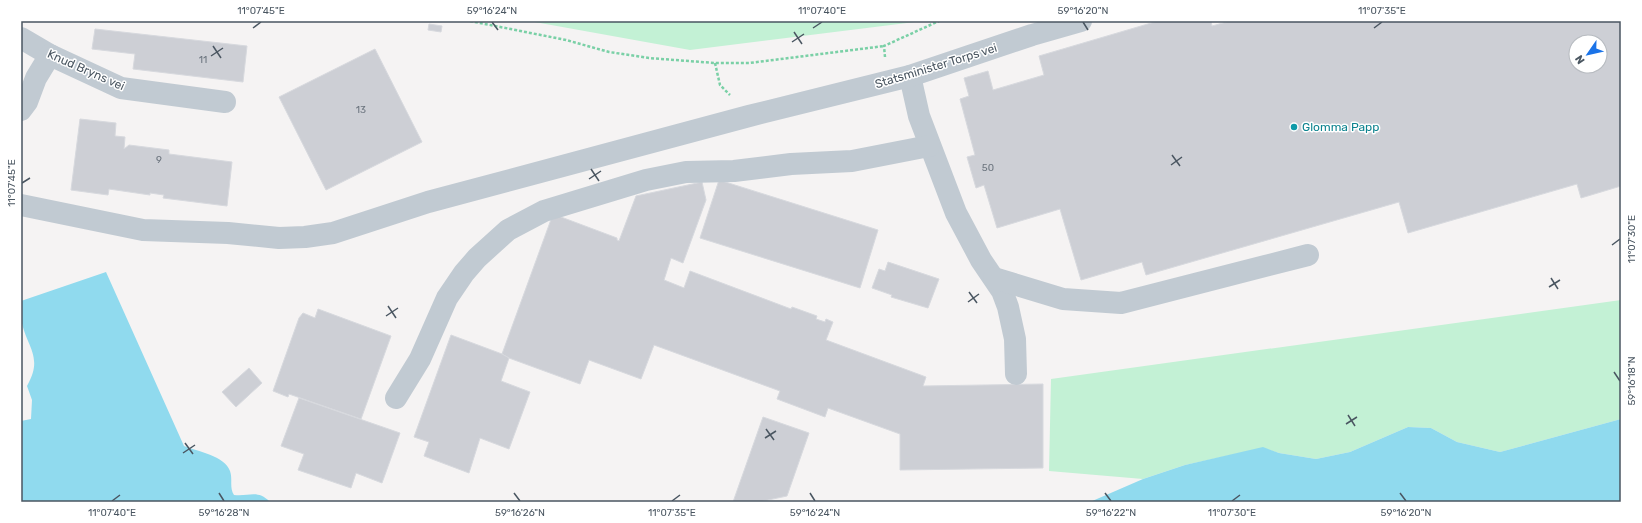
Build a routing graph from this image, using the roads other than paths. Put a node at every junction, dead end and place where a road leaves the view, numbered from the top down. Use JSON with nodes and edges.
{"nodes":[{"id":1,"x":1050,"y":21,"type":"edge"},
{"id":2,"x":1081,"y":21,"type":"edge"},
{"id":3,"x":1032,"y":35,"type":"junction"},
{"id":4,"x":21,"y":38,"type":"edge"},
{"id":5,"x":50,"y":54,"type":"junction"},
{"id":6,"x":910,"y":76,"type":"junction"},
{"id":7,"x":225,"y":102,"type":"dead end"},
{"id":8,"x":21,"y":110,"type":"edge"},
{"id":9,"x":929,"y":146,"type":"junction"},
{"id":10,"x":21,"y":205,"type":"edge"},
{"id":11,"x":1308,"y":255,"type":"dead end"},
{"id":12,"x":994,"y":278,"type":"junction"},
{"id":13,"x":1016,"y":374,"type":"dead end"},
{"id":14,"x":396,"y":398,"type":"dead end"}],
"edges":[{"from":1,"to":3,"type":"street"},
{"from":2,"to":3,"type":"street"},
{"from":3,"to":6,"type":"street","name":"Statsminister Torps vei"},
{"from":4,"to":5,"type":"street","name":"Knud Bryns vei"},
{"from":5,"to":7,"type":"street","name":"Knud Bryns vei"},
{"from":5,"to":8,"type":"street"},
{"from":6,"to":9,"type":"street"},
{"from":6,"to":10,"type":"street","name":"Statsminister Torps vei"},
{"from":9,"to":12,"type":"street"},
{"from":9,"to":14,"type":"street"},
{"from":11,"to":12,"type":"street"},
{"from":12,"to":13,"type":"street"}]}
